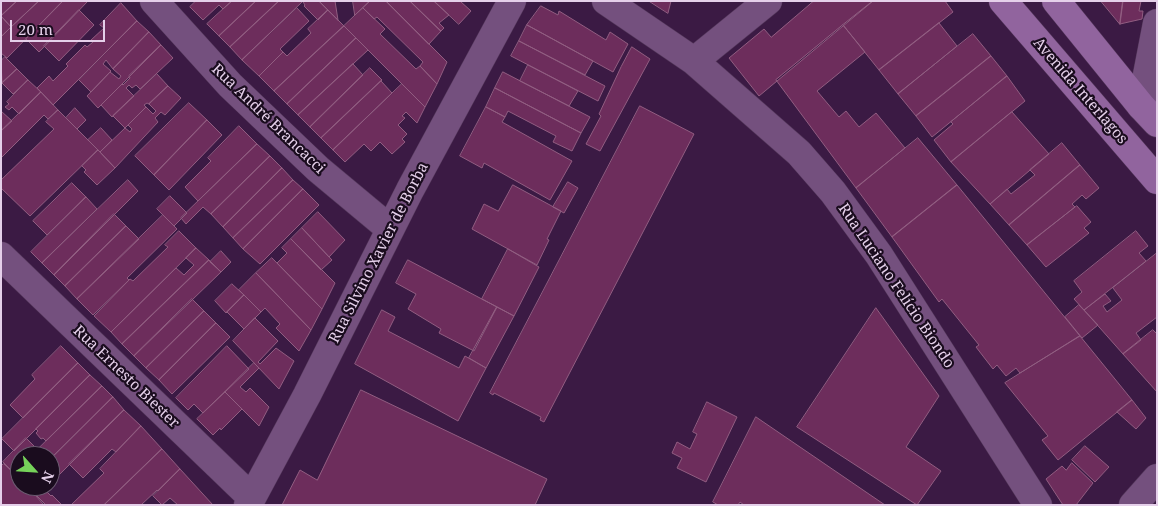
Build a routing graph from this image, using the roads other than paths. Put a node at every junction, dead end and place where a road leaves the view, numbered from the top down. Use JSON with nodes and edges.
{"nodes":[{"id":1,"x":154,"y":1,"type":"edge"},
{"id":2,"x":512,"y":1,"type":"edge"},
{"id":3,"x":606,"y":1,"type":"edge"},
{"id":4,"x":768,"y":1,"type":"edge"},
{"id":5,"x":1003,"y":1,"type":"edge"},
{"id":6,"x":1056,"y":1,"type":"edge"},
{"id":7,"x":1157,"y":23,"type":"edge"},
{"id":8,"x":694,"y":61,"type":"junction"},
{"id":9,"x":1149,"y":114,"type":"edge"},
{"id":10,"x":1157,"y":180,"type":"edge"},
{"id":11,"x":390,"y":229,"type":"junction"},
{"id":12,"x":1,"y":256,"type":"edge"},
{"id":13,"x":1157,"y":478,"type":"edge"},
{"id":14,"x":250,"y":501,"type":"edge"},
{"id":15,"x":1038,"y":505,"type":"edge"},
{"id":16,"x":1133,"y":505,"type":"edge"}],
"edges":[{"from":1,"to":11,"type":"street","name":"Rua André Brancacci"},
{"from":2,"to":11,"type":"street","name":"Rua Silvino Xavier de Borba"},
{"from":3,"to":8,"type":"street","name":"Rua Luciano Felício Biondo"},
{"from":4,"to":8,"type":"street"},
{"from":5,"to":10,"type":"main road","name":"Avenida Interlagos"},
{"from":6,"to":9,"type":"main road"},
{"from":7,"to":9,"type":"street"},
{"from":8,"to":15,"type":"street","name":"Rua Luciano Felício Biondo"},
{"from":11,"to":14,"type":"street","name":"Rua Silvino Xavier de Borba"},
{"from":12,"to":14,"type":"street","name":"Rua Ernesto Biester"},
{"from":13,"to":16,"type":"street"}]}
